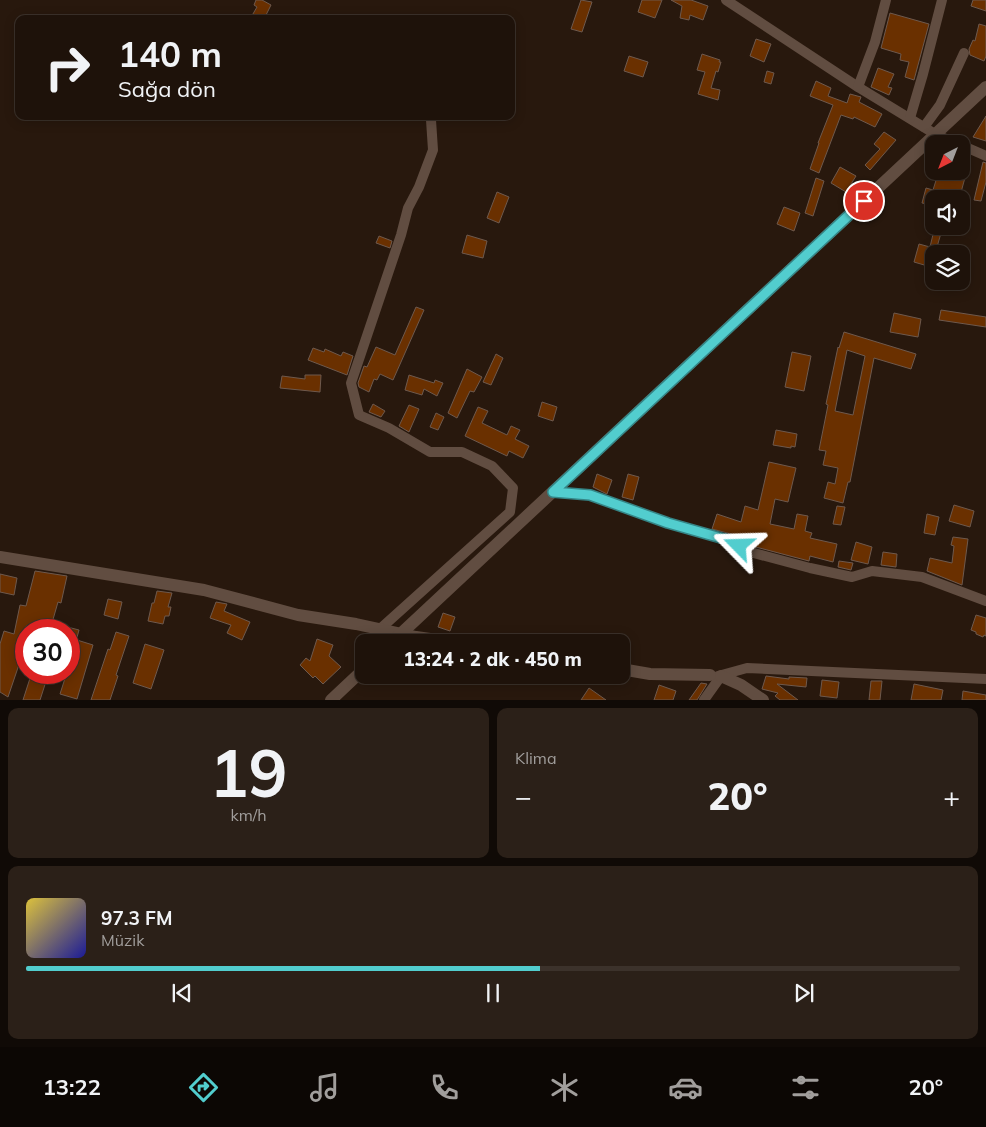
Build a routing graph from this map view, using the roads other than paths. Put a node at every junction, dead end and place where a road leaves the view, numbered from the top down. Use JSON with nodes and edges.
{"nodes":[{"id":1,"x":726,"y":0,"type":"edge"},
{"id":2,"x":886,"y":0,"type":"edge"},
{"id":3,"x":942,"y":0,"type":"edge"},
{"id":4,"x":964,"y":53,"type":"dead end"},
{"id":5,"x":858,"y":86,"type":"junction"},
{"id":6,"x":986,"y":87,"type":"edge"},
{"id":7,"x":910,"y":118,"type":"junction"},
{"id":8,"x":431,"y":120,"type":"edge"},
{"id":9,"x":930,"y":131,"type":"junction"},
{"id":10,"x":938,"y":135,"type":"edge"},
{"id":11,"x":970,"y":149,"type":"edge"},
{"id":12,"x":986,"y":156,"type":"edge"},
{"id":13,"x":553,"y":492,"type":"junction"},
{"id":14,"x":0,"y":556,"type":"edge"},
{"id":15,"x":986,"y":601,"type":"edge"},
{"id":16,"x":380,"y":629,"type":"junction"},
{"id":17,"x":389,"y":634,"type":"edge"},
{"id":18,"x":400,"y":634,"type":"edge"},
{"id":19,"x":630,"y":671,"type":"edge"},
{"id":20,"x":716,"y":675,"type":"junction"},
{"id":21,"x":355,"y":677,"type":"edge"},
{"id":22,"x":986,"y":679,"type":"edge"},
{"id":23,"x":331,"y":700,"type":"edge"},
{"id":24,"x":704,"y":700,"type":"edge"},
{"id":25,"x":764,"y":700,"type":"edge"}],
"edges":[{"from":1,"to":5,"type":"street"},
{"from":2,"to":5,"type":"street"},
{"from":3,"to":7,"type":"street"},
{"from":4,"to":9,"type":"street"},
{"from":5,"to":7,"type":"street"},
{"from":6,"to":9,"type":"street"},
{"from":7,"to":9,"type":"street"},
{"from":8,"to":16,"type":"street"},
{"from":9,"to":10,"type":"street"},
{"from":9,"to":13,"type":"street"},
{"from":11,"to":12,"type":"street"},
{"from":13,"to":15,"type":"street"},
{"from":13,"to":18,"type":"street"},
{"from":14,"to":16,"type":"street"},
{"from":16,"to":17,"type":"street"},
{"from":19,"to":20,"type":"street"},
{"from":20,"to":22,"type":"street"},
{"from":20,"to":24,"type":"street"},
{"from":20,"to":25,"type":"street"},
{"from":21,"to":23,"type":"street"}]}
